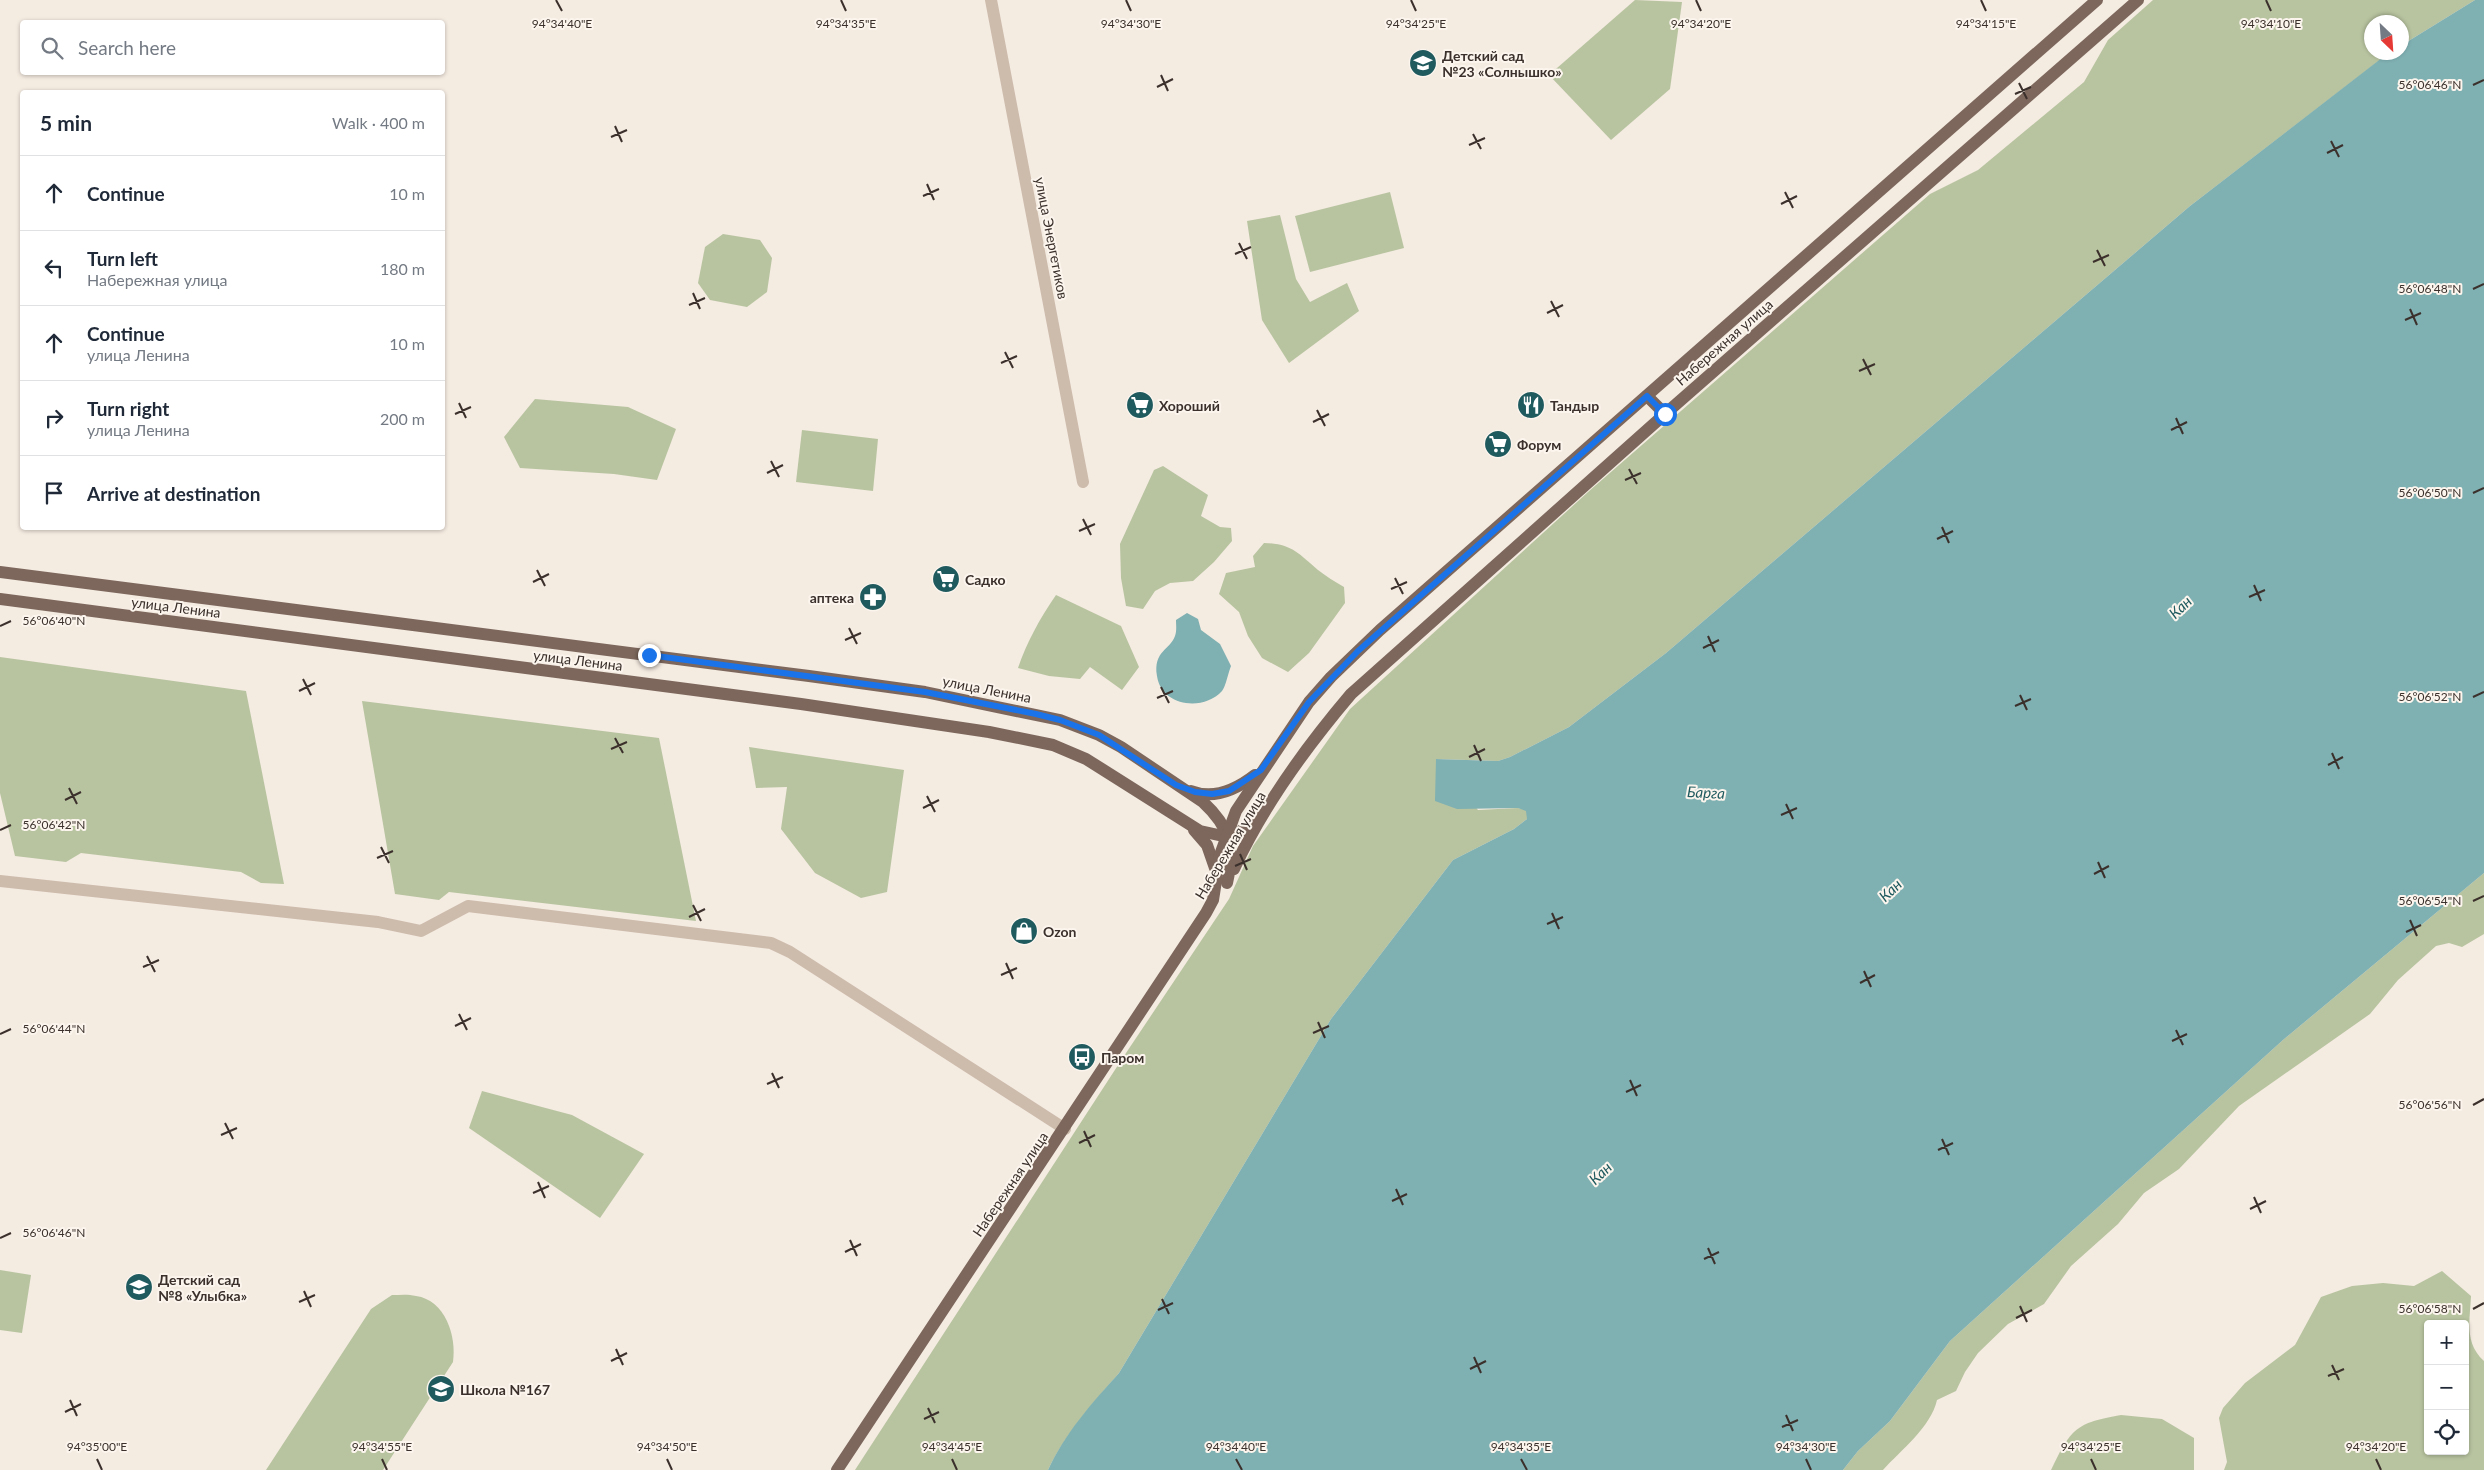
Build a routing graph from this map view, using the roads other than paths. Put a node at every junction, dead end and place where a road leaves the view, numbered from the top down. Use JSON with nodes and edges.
{"nodes":[{"id":1,"x":992,"y":0,"type":"edge"},
{"id":2,"x":2097,"y":0,"type":"edge"},
{"id":3,"x":2138,"y":0,"type":"edge"},
{"id":4,"x":1647,"y":396,"type":"junction"},
{"id":5,"x":1665,"y":414,"type":"junction"},
{"id":6,"x":1083,"y":482,"type":"dead end"},
{"id":7,"x":0,"y":572,"type":"edge"},
{"id":8,"x":0,"y":599,"type":"edge"},
{"id":9,"x":1261,"y":770,"type":"junction"},
{"id":10,"x":1176,"y":785,"type":"junction"},
{"id":11,"x":1265,"y":811,"type":"junction"},
{"id":12,"x":1189,"y":825,"type":"junction"},
{"id":13,"x":1226,"y":835,"type":"junction"},
{"id":14,"x":0,"y":880,"type":"edge"},
{"id":15,"x":1222,"y":883,"type":"junction"},
{"id":16,"x":1065,"y":1129,"type":"junction"},
{"id":17,"x":837,"y":1470,"type":"edge"}],
"edges":[{"from":1,"to":6,"type":"street","name":"улица Энергетиков"},
{"from":2,"to":4,"type":"main road","name":"Набережная улица"},
{"from":3,"to":5,"type":"main road","name":"Набережная улица"},
{"from":4,"to":5,"type":"main road"},
{"from":4,"to":9,"type":"main road","name":"Набережная улица"},
{"from":5,"to":11,"type":"main road","name":"Набережная улица"},
{"from":7,"to":10,"type":"main road","name":"улица Ленина"},
{"from":8,"to":12,"type":"main road","name":"улица Ленина"},
{"from":9,"to":10,"type":"main road","name":"улица Ленина"},
{"from":9,"to":13,"type":"main road","name":"Набережная улица"},
{"from":10,"to":13,"type":"main road","name":"улица Ленина"},
{"from":11,"to":13,"type":"main road"},
{"from":11,"to":15,"type":"main road","name":"Набережная улица"},
{"from":12,"to":13,"type":"main road","name":"улица Ленина"},
{"from":12,"to":15,"type":"main road","name":"улица Ленина"},
{"from":13,"to":15,"type":"main road","name":"Набережная улица"},
{"from":14,"to":16,"type":"street"},
{"from":15,"to":16,"type":"main road","name":"Набережная улица"},
{"from":16,"to":17,"type":"main road","name":"Набережная улица"}]}
